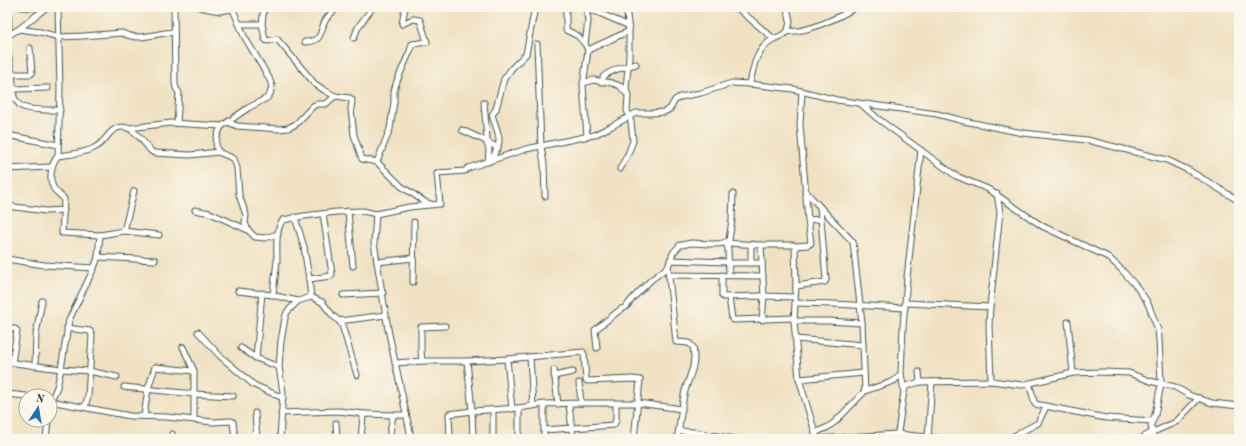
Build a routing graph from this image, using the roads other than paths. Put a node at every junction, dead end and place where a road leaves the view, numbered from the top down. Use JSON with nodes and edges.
{"nodes":[{"id":1,"x":8,"y":7,"type":"edge"},
{"id":2,"x":21,"y":7,"type":"edge"},
{"id":3,"x":47,"y":7,"type":"edge"},
{"id":4,"x":58,"y":7,"type":"edge"},
{"id":5,"x":174,"y":7,"type":"edge"},
{"id":6,"x":199,"y":7,"type":"edge"},
{"id":7,"x":264,"y":7,"type":"edge"},
{"id":8,"x":338,"y":7,"type":"edge"},
{"id":9,"x":373,"y":7,"type":"edge"},
{"id":10,"x":406,"y":7,"type":"edge"},
{"id":11,"x":534,"y":7,"type":"edge"},
{"id":12,"x":566,"y":7,"type":"edge"},
{"id":13,"x":586,"y":7,"type":"edge"},
{"id":14,"x":626,"y":7,"type":"edge"},
{"id":15,"x":736,"y":7,"type":"edge"},
{"id":16,"x":787,"y":7,"type":"edge"},
{"id":17,"x":856,"y":7,"type":"edge"},
{"id":18,"x":232,"y":8,"type":"edge"},
{"id":19,"x":239,"y":24,"type":"junction"},
{"id":20,"x":262,"y":24,"type":"junction"},
{"id":21,"x":627,"y":25,"type":"junction"},
{"id":22,"x":7,"y":29,"type":"edge"},
{"id":23,"x":19,"y":29,"type":"junction"},
{"id":24,"x":629,"y":31,"type":"junction"},
{"id":25,"x":788,"y":31,"type":"junction"},
{"id":26,"x":174,"y":32,"type":"junction"},
{"id":27,"x":7,"y":36,"type":"edge"},
{"id":28,"x":59,"y":37,"type":"junction"},
{"id":29,"x":354,"y":38,"type":"dead end"},
{"id":30,"x":774,"y":39,"type":"junction"},
{"id":31,"x":305,"y":42,"type":"dead end"},
{"id":32,"x":537,"y":44,"type":"dead end"},
{"id":33,"x":586,"y":44,"type":"junction"},
{"id":34,"x":30,"y":48,"type":"dead end"},
{"id":35,"x":7,"y":49,"type":"edge"},
{"id":36,"x":588,"y":50,"type":"junction"},
{"id":37,"x":636,"y":64,"type":"dead end"},
{"id":38,"x":627,"y":66,"type":"junction"},
{"id":39,"x":9,"y":74,"type":"edge"},
{"id":40,"x":602,"y":82,"type":"junction"},
{"id":41,"x":584,"y":83,"type":"junction"},
{"id":42,"x":750,"y":84,"type":"junction"},
{"id":43,"x":48,"y":88,"type":"dead end"},
{"id":44,"x":14,"y":89,"type":"junction"},
{"id":45,"x":802,"y":91,"type":"junction"},
{"id":46,"x":627,"y":93,"type":"junction"},
{"id":47,"x":10,"y":96,"type":"edge"},
{"id":48,"x":335,"y":96,"type":"junction"},
{"id":49,"x":484,"y":103,"type":"dead end"},
{"id":50,"x":860,"y":103,"type":"junction"},
{"id":51,"x":60,"y":110,"type":"junction"},
{"id":52,"x":629,"y":117,"type":"junction"},
{"id":53,"x":228,"y":122,"type":"junction"},
{"id":54,"x":177,"y":123,"type":"junction"},
{"id":55,"x":222,"y":126,"type":"junction"},
{"id":56,"x":129,"y":128,"type":"junction"},
{"id":57,"x":462,"y":130,"type":"dead end"},
{"id":58,"x":7,"y":135,"type":"edge"},
{"id":59,"x":586,"y":136,"type":"junction"},
{"id":60,"x":486,"y":141,"type":"junction"},
{"id":61,"x":58,"y":145,"type":"junction"},
{"id":62,"x":541,"y":146,"type":"junction"},
{"id":63,"x":498,"y":148,"type":"junction"},
{"id":64,"x":921,"y":150,"type":"junction"},
{"id":65,"x":219,"y":152,"type":"junction"},
{"id":66,"x":58,"y":156,"type":"junction"},
{"id":67,"x":489,"y":161,"type":"junction"},
{"id":68,"x":377,"y":162,"type":"junction"},
{"id":69,"x":51,"y":166,"type":"junction"},
{"id":70,"x":7,"y":169,"type":"edge"},
{"id":71,"x":620,"y":169,"type":"dead end"},
{"id":72,"x":134,"y":191,"type":"dead end"},
{"id":73,"x":805,"y":191,"type":"junction"},
{"id":74,"x":733,"y":194,"type":"dead end"},
{"id":75,"x":997,"y":194,"type":"junction"},
{"id":76,"x":545,"y":196,"type":"dead end"},
{"id":77,"x":1239,"y":201,"type":"edge"},
{"id":78,"x":436,"y":205,"type":"junction"},
{"id":79,"x":7,"y":206,"type":"edge"},
{"id":80,"x":820,"y":207,"type":"junction"},
{"id":81,"x":64,"y":210,"type":"junction"},
{"id":82,"x":195,"y":210,"type":"dead end"},
{"id":83,"x":348,"y":211,"type":"junction"},
{"id":84,"x":323,"y":214,"type":"junction"},
{"id":85,"x":376,"y":214,"type":"junction"},
{"id":86,"x":295,"y":217,"type":"junction"},
{"id":87,"x":821,"y":219,"type":"junction"},
{"id":88,"x":808,"y":220,"type":"junction"},
{"id":89,"x":414,"y":222,"type":"dead end"},
{"id":90,"x":248,"y":230,"type":"junction"},
{"id":91,"x":124,"y":231,"type":"junction"},
{"id":92,"x":278,"y":234,"type":"junction"},
{"id":93,"x":100,"y":235,"type":"junction"},
{"id":94,"x":159,"y":235,"type":"dead end"},
{"id":95,"x":726,"y":243,"type":"junction"},
{"id":96,"x":750,"y":244,"type":"junction"},
{"id":97,"x":761,"y":245,"type":"junction"},
{"id":98,"x":795,"y":246,"type":"junction"},
{"id":99,"x":98,"y":257,"type":"junction"},
{"id":100,"x":414,"y":258,"type":"junction"},
{"id":101,"x":7,"y":259,"type":"edge"},
{"id":102,"x":155,"y":260,"type":"dead end"},
{"id":103,"x":670,"y":260,"type":"junction"},
{"id":104,"x":378,"y":262,"type":"junction"},
{"id":105,"x":728,"y":262,"type":"junction"},
{"id":106,"x":751,"y":263,"type":"junction"},
{"id":107,"x":762,"y":263,"type":"junction"},
{"id":108,"x":353,"y":266,"type":"dead end"},
{"id":109,"x":94,"y":268,"type":"junction"},
{"id":110,"x":668,"y":268,"type":"junction"},
{"id":111,"x":668,"y":275,"type":"junction"},
{"id":112,"x":722,"y":275,"type":"junction"},
{"id":113,"x":729,"y":275,"type":"junction"},
{"id":114,"x":763,"y":276,"type":"junction"},
{"id":115,"x":309,"y":279,"type":"junction"},
{"id":116,"x":413,"y":282,"type":"dead end"},
{"id":117,"x":796,"y":286,"type":"junction"},
{"id":118,"x":238,"y":291,"type":"dead end"},
{"id":119,"x":262,"y":293,"type":"junction"},
{"id":120,"x":383,"y":293,"type":"junction"},
{"id":121,"x":273,"y":295,"type":"junction"},
{"id":122,"x":343,"y":295,"type":"dead end"},
{"id":123,"x":764,"y":296,"type":"junction"},
{"id":124,"x":311,"y":297,"type":"junction"},
{"id":125,"x":729,"y":297,"type":"junction"},
{"id":126,"x":795,"y":297,"type":"junction"},
{"id":127,"x":42,"y":301,"type":"dead end"},
{"id":128,"x":298,"y":301,"type":"junction"},
{"id":129,"x":795,"y":303,"type":"junction"},
{"id":130,"x":905,"y":305,"type":"junction"},
{"id":131,"x":860,"y":306,"type":"junction"},
{"id":132,"x":990,"y":307,"type":"junction"},
{"id":133,"x":386,"y":315,"type":"junction"},
{"id":134,"x":762,"y":320,"type":"junction"},
{"id":135,"x":794,"y":320,"type":"junction"},
{"id":136,"x":339,"y":321,"type":"junction"},
{"id":137,"x":1068,"y":322,"type":"dead end"},
{"id":138,"x":862,"y":323,"type":"junction"},
{"id":139,"x":445,"y":326,"type":"dead end"},
{"id":140,"x":7,"y":328,"type":"edge"},
{"id":141,"x":67,"y":328,"type":"junction"},
{"id":142,"x":198,"y":332,"type":"dead end"},
{"id":143,"x":796,"y":339,"type":"junction"},
{"id":144,"x":863,"y":345,"type":"junction"},
{"id":145,"x":184,"y":347,"type":"dead end"},
{"id":146,"x":241,"y":348,"type":"dead end"},
{"id":147,"x":597,"y":348,"type":"dead end"},
{"id":148,"x":530,"y":357,"type":"junction"},
{"id":149,"x":256,"y":358,"type":"junction"},
{"id":150,"x":507,"y":359,"type":"junction"},
{"id":151,"x":422,"y":361,"type":"junction"},
{"id":152,"x":467,"y":361,"type":"junction"},
{"id":153,"x":10,"y":363,"type":"edge"},
{"id":154,"x":395,"y":363,"type":"junction"},
{"id":155,"x":35,"y":366,"type":"junction"},
{"id":156,"x":279,"y":367,"type":"junction"},
{"id":157,"x":61,"y":369,"type":"junction"},
{"id":158,"x":194,"y":370,"type":"junction"},
{"id":159,"x":554,"y":370,"type":"dead end"},
{"id":160,"x":89,"y":371,"type":"junction"},
{"id":161,"x":573,"y":372,"type":"dead end"},
{"id":162,"x":919,"y":372,"type":"dead end"},
{"id":163,"x":1073,"y":372,"type":"junction"},
{"id":164,"x":864,"y":373,"type":"junction"},
{"id":165,"x":901,"y":374,"type":"junction"},
{"id":166,"x":357,"y":375,"type":"dead end"},
{"id":167,"x":554,"y":376,"type":"junction"},
{"id":168,"x":117,"y":377,"type":"dead end"},
{"id":169,"x":799,"y":379,"type":"junction"},
{"id":170,"x":991,"y":381,"type":"junction"},
{"id":171,"x":920,"y":382,"type":"junction"},
{"id":172,"x":932,"y":382,"type":"junction"},
{"id":173,"x":579,"y":383,"type":"dead end"},
{"id":174,"x":1029,"y":383,"type":"junction"},
{"id":175,"x":1161,"y":384,"type":"junction"},
{"id":176,"x":124,"y":387,"type":"dead end"},
{"id":177,"x":57,"y":388,"type":"edge"},
{"id":178,"x":148,"y":389,"type":"junction"},
{"id":179,"x":865,"y":391,"type":"junction"},
{"id":180,"x":904,"y":391,"type":"junction"},
{"id":181,"x":7,"y":394,"type":"edge"},
{"id":182,"x":194,"y":394,"type":"junction"},
{"id":183,"x":18,"y":395,"type":"edge"},
{"id":184,"x":232,"y":396,"type":"dead end"},
{"id":185,"x":283,"y":398,"type":"junction"},
{"id":186,"x":1198,"y":398,"type":"junction"},
{"id":187,"x":581,"y":402,"type":"junction"},
{"id":188,"x":58,"y":403,"type":"edge"},
{"id":189,"x":638,"y":403,"type":"junction"},
{"id":190,"x":544,"y":404,"type":"junction"},
{"id":191,"x":558,"y":404,"type":"junction"},
{"id":192,"x":569,"y":404,"type":"junction"},
{"id":193,"x":616,"y":404,"type":"junction"},
{"id":194,"x":533,"y":406,"type":"junction"},
{"id":195,"x":1239,"y":406,"type":"edge"},
{"id":196,"x":85,"y":407,"type":"junction"},
{"id":197,"x":1046,"y":407,"type":"junction"},
{"id":198,"x":512,"y":408,"type":"junction"},
{"id":199,"x":518,"y":408,"type":"junction"},
{"id":200,"x":493,"y":410,"type":"junction"},
{"id":201,"x":682,"y":410,"type":"junction"},
{"id":202,"x":472,"y":411,"type":"junction"},
{"id":203,"x":255,"y":413,"type":"dead end"},
{"id":204,"x":282,"y":413,"type":"junction"},
{"id":205,"x":365,"y":414,"type":"junction"},
{"id":206,"x":393,"y":415,"type":"junction"},
{"id":207,"x":406,"y":415,"type":"junction"},
{"id":208,"x":144,"y":416,"type":"junction"},
{"id":209,"x":194,"y":420,"type":"junction"},
{"id":210,"x":1152,"y":421,"type":"junction"},
{"id":211,"x":336,"y":423,"type":"dead end"},
{"id":212,"x":47,"y":428,"type":"edge"},
{"id":213,"x":572,"y":429,"type":"junction"},
{"id":214,"x":544,"y":430,"type":"junction"},
{"id":215,"x":679,"y":430,"type":"junction"},
{"id":216,"x":815,"y":433,"type":"junction"},
{"id":217,"x":1151,"y":433,"type":"junction"},
{"id":218,"x":897,"y":437,"type":"edge"},
{"id":219,"x":1014,"y":437,"type":"edge"},
{"id":220,"x":861,"y":438,"type":"edge"},
{"id":221,"x":928,"y":438,"type":"edge"},
{"id":222,"x":46,"y":439,"type":"edge"},
{"id":223,"x":235,"y":439,"type":"edge"},
{"id":224,"x":256,"y":439,"type":"edge"},
{"id":225,"x":280,"y":439,"type":"edge"},
{"id":226,"x":337,"y":439,"type":"edge"},
{"id":227,"x":361,"y":439,"type":"edge"},
{"id":228,"x":389,"y":439,"type":"edge"},
{"id":229,"x":408,"y":439,"type":"edge"},
{"id":230,"x":450,"y":439,"type":"edge"},
{"id":231,"x":473,"y":439,"type":"edge"},
{"id":232,"x":493,"y":439,"type":"edge"},
{"id":233,"x":519,"y":439,"type":"edge"},
{"id":234,"x":544,"y":439,"type":"edge"},
{"id":235,"x":573,"y":439,"type":"edge"},
{"id":236,"x":634,"y":439,"type":"edge"},
{"id":237,"x":677,"y":439,"type":"edge"},
{"id":238,"x":734,"y":439,"type":"edge"},
{"id":239,"x":817,"y":439,"type":"edge"},
{"id":240,"x":946,"y":439,"type":"edge"},
{"id":241,"x":1008,"y":439,"type":"edge"},
{"id":242,"x":1140,"y":439,"type":"edge"},
{"id":243,"x":1152,"y":439,"type":"edge"}],
"edges":[{"from":1,"to":22,"type":"street"},
{"from":2,"to":3,"type":"street"},
{"from":3,"to":23,"type":"street"},
{"from":4,"to":28,"type":"street"},
{"from":5,"to":26,"type":"street"},
{"from":6,"to":18,"type":"street"},
{"from":7,"to":20,"type":"street"},
{"from":8,"to":31,"type":"street"},
{"from":9,"to":29,"type":"street"},
{"from":10,"to":68,"type":"street"},
{"from":11,"to":63,"type":"street"},
{"from":12,"to":33,"type":"street"},
{"from":13,"to":21,"type":"street"},
{"from":13,"to":33,"type":"street"},
{"from":14,"to":21,"type":"street"},
{"from":15,"to":30,"type":"street"},
{"from":16,"to":25,"type":"street"},
{"from":17,"to":25,"type":"street"},
{"from":18,"to":19,"type":"street"},
{"from":19,"to":20,"type":"street"},
{"from":19,"to":53,"type":"street"},
{"from":20,"to":48,"type":"street"},
{"from":21,"to":24,"type":"street"},
{"from":23,"to":27,"type":"street"},
{"from":23,"to":28,"type":"street"},
{"from":24,"to":36,"type":"street"},
{"from":24,"to":38,"type":"street"},
{"from":25,"to":30,"type":"street"},
{"from":26,"to":28,"type":"street"},
{"from":26,"to":54,"type":"street"},
{"from":28,"to":51,"type":"street"},
{"from":30,"to":42,"type":"street"},
{"from":32,"to":62,"type":"street"},
{"from":33,"to":36,"type":"street"},
{"from":34,"to":39,"type":"street"},
{"from":35,"to":39,"type":"street"},
{"from":36,"to":41,"type":"street"},
{"from":37,"to":38,"type":"street"},
{"from":38,"to":40,"type":"street"},
{"from":38,"to":46,"type":"street"},
{"from":39,"to":44,"type":"street"},
{"from":40,"to":41,"type":"street"},
{"from":40,"to":46,"type":"street"},
{"from":41,"to":59,"type":"street"},
{"from":42,"to":45,"type":"street"},
{"from":42,"to":52,"type":"street"},
{"from":43,"to":44,"type":"street"},
{"from":44,"to":47,"type":"street"},
{"from":45,"to":50,"type":"street"},
{"from":45,"to":73,"type":"street"},
{"from":46,"to":52,"type":"street"},
{"from":47,"to":51,"type":"street"},
{"from":48,"to":53,"type":"street"},
{"from":48,"to":68,"type":"street"},
{"from":49,"to":60,"type":"street"},
{"from":50,"to":64,"type":"street"},
{"from":50,"to":77,"type":"street"},
{"from":51,"to":61,"type":"street"},
{"from":52,"to":59,"type":"street"},
{"from":52,"to":71,"type":"street"},
{"from":53,"to":55,"type":"street"},
{"from":54,"to":55,"type":"street"},
{"from":54,"to":56,"type":"street"},
{"from":55,"to":65,"type":"street"},
{"from":56,"to":65,"type":"street"},
{"from":56,"to":66,"type":"street"},
{"from":57,"to":60,"type":"street"},
{"from":58,"to":61,"type":"street"},
{"from":59,"to":62,"type":"street"},
{"from":60,"to":63,"type":"street"},
{"from":60,"to":67,"type":"street"},
{"from":61,"to":66,"type":"street"},
{"from":62,"to":67,"type":"street"},
{"from":62,"to":76,"type":"street"},
{"from":63,"to":67,"type":"street"},
{"from":64,"to":75,"type":"street"},
{"from":64,"to":130,"type":"street"},
{"from":65,"to":90,"type":"street"},
{"from":66,"to":69,"type":"street"},
{"from":67,"to":78,"type":"street"},
{"from":68,"to":78,"type":"street"},
{"from":69,"to":70,"type":"street"},
{"from":69,"to":81,"type":"street"},
{"from":72,"to":91,"type":"street"},
{"from":73,"to":80,"type":"street"},
{"from":73,"to":88,"type":"street"},
{"from":74,"to":95,"type":"street"},
{"from":75,"to":132,"type":"street"},
{"from":75,"to":175,"type":"street"},
{"from":78,"to":85,"type":"street"},
{"from":79,"to":81,"type":"street"},
{"from":80,"to":87,"type":"street"},
{"from":80,"to":131,"type":"street"},
{"from":81,"to":93,"type":"street"},
{"from":82,"to":90,"type":"street"},
{"from":83,"to":84,"type":"street"},
{"from":83,"to":85,"type":"street"},
{"from":83,"to":108,"type":"street"},
{"from":84,"to":86,"type":"street"},
{"from":84,"to":115,"type":"street"},
{"from":85,"to":104,"type":"street"},
{"from":86,"to":92,"type":"street"},
{"from":86,"to":115,"type":"street"},
{"from":87,"to":88,"type":"street"},
{"from":87,"to":117,"type":"street"},
{"from":88,"to":98,"type":"street"},
{"from":89,"to":100,"type":"street"},
{"from":90,"to":92,"type":"street"},
{"from":91,"to":93,"type":"street"},
{"from":91,"to":94,"type":"street"},
{"from":92,"to":121,"type":"street"},
{"from":93,"to":99,"type":"street"},
{"from":95,"to":96,"type":"street"},
{"from":95,"to":103,"type":"street"},
{"from":95,"to":105,"type":"street"},
{"from":96,"to":97,"type":"street"},
{"from":96,"to":106,"type":"street"},
{"from":97,"to":98,"type":"street"},
{"from":97,"to":107,"type":"street"},
{"from":98,"to":117,"type":"street"},
{"from":99,"to":102,"type":"street"},
{"from":99,"to":109,"type":"street"},
{"from":100,"to":104,"type":"street"},
{"from":100,"to":116,"type":"street"},
{"from":101,"to":109,"type":"street"},
{"from":103,"to":105,"type":"street"},
{"from":103,"to":110,"type":"street"},
{"from":104,"to":120,"type":"street"},
{"from":105,"to":106,"type":"street"},
{"from":105,"to":113,"type":"street"},
{"from":106,"to":107,"type":"street"},
{"from":107,"to":114,"type":"street"},
{"from":109,"to":141,"type":"street"},
{"from":110,"to":111,"type":"street"},
{"from":110,"to":147,"type":"street"},
{"from":111,"to":112,"type":"street"},
{"from":111,"to":201,"type":"street"},
{"from":112,"to":113,"type":"street"},
{"from":112,"to":125,"type":"street"},
{"from":113,"to":114,"type":"street"},
{"from":114,"to":123,"type":"street"},
{"from":115,"to":124,"type":"street"},
{"from":117,"to":126,"type":"street"},
{"from":118,"to":119,"type":"street"},
{"from":119,"to":121,"type":"street"},
{"from":119,"to":149,"type":"street"},
{"from":120,"to":122,"type":"street"},
{"from":120,"to":133,"type":"street"},
{"from":121,"to":128,"type":"street"},
{"from":123,"to":125,"type":"street"},
{"from":123,"to":126,"type":"street"},
{"from":123,"to":134,"type":"street"},
{"from":124,"to":128,"type":"street"},
{"from":124,"to":136,"type":"street"},
{"from":125,"to":134,"type":"street"},
{"from":126,"to":129,"type":"street"},
{"from":127,"to":155,"type":"street"},
{"from":128,"to":156,"type":"street"},
{"from":129,"to":131,"type":"street"},
{"from":129,"to":135,"type":"street"},
{"from":130,"to":131,"type":"street"},
{"from":130,"to":132,"type":"street"},
{"from":130,"to":165,"type":"street"},
{"from":131,"to":138,"type":"street"},
{"from":132,"to":170,"type":"street"},
{"from":133,"to":136,"type":"street"},
{"from":133,"to":154,"type":"street"},
{"from":134,"to":135,"type":"street"},
{"from":135,"to":138,"type":"street"},
{"from":135,"to":143,"type":"street"},
{"from":136,"to":166,"type":"street"},
{"from":137,"to":163,"type":"street"},
{"from":138,"to":144,"type":"street"},
{"from":139,"to":151,"type":"street"},
{"from":140,"to":153,"type":"street"},
{"from":141,"to":157,"type":"street"},
{"from":141,"to":160,"type":"street"},
{"from":142,"to":185,"type":"street"},
{"from":143,"to":144,"type":"street"},
{"from":143,"to":169,"type":"street"},
{"from":144,"to":164,"type":"street"},
{"from":145,"to":158,"type":"street"},
{"from":146,"to":149,"type":"street"},
{"from":148,"to":150,"type":"street"},
{"from":148,"to":189,"type":"street"},
{"from":148,"to":194,"type":"street"},
{"from":149,"to":156,"type":"street"},
{"from":150,"to":152,"type":"street"},
{"from":150,"to":198,"type":"street"},
{"from":151,"to":152,"type":"street"},
{"from":151,"to":154,"type":"street"},
{"from":152,"to":202,"type":"street"},
{"from":153,"to":155,"type":"street"},
{"from":154,"to":207,"type":"street"},
{"from":155,"to":157,"type":"street"},
{"from":156,"to":185,"type":"street"},
{"from":157,"to":160,"type":"street"},
{"from":157,"to":177,"type":"street"},
{"from":158,"to":178,"type":"street"},
{"from":158,"to":182,"type":"street"},
{"from":159,"to":167,"type":"street"},
{"from":160,"to":168,"type":"street"},
{"from":160,"to":196,"type":"street"},
{"from":161,"to":167,"type":"street"},
{"from":162,"to":171,"type":"street"},
{"from":163,"to":174,"type":"street"},
{"from":163,"to":175,"type":"street"},
{"from":164,"to":169,"type":"street"},
{"from":164,"to":179,"type":"street"},
{"from":165,"to":179,"type":"street"},
{"from":165,"to":180,"type":"street"},
{"from":167,"to":191,"type":"street"},
{"from":169,"to":216,"type":"street"},
{"from":170,"to":172,"type":"street"},
{"from":170,"to":174,"type":"street"},
{"from":171,"to":172,"type":"street"},
{"from":171,"to":180,"type":"street"},
{"from":172,"to":221,"type":"street"},
{"from":173,"to":187,"type":"street"},
{"from":174,"to":197,"type":"street"},
{"from":175,"to":186,"type":"street"},
{"from":175,"to":210,"type":"street"},
{"from":176,"to":178,"type":"street"},
{"from":178,"to":182,"type":"street"},
{"from":178,"to":208,"type":"street"},
{"from":179,"to":216,"type":"street"},
{"from":180,"to":218,"type":"street"},
{"from":181,"to":183,"type":"street"},
{"from":182,"to":184,"type":"street"},
{"from":182,"to":209,"type":"street"},
{"from":185,"to":204,"type":"street"},
{"from":186,"to":195,"type":"street"},
{"from":186,"to":217,"type":"street"},
{"from":187,"to":192,"type":"street"},
{"from":187,"to":193,"type":"street"},
{"from":188,"to":196,"type":"street"},
{"from":189,"to":193,"type":"street"},
{"from":189,"to":201,"type":"street"},
{"from":189,"to":236,"type":"street"},
{"from":190,"to":191,"type":"street"},
{"from":190,"to":194,"type":"street"},
{"from":190,"to":214,"type":"street"},
{"from":191,"to":192,"type":"street"},
{"from":192,"to":213,"type":"street"},
{"from":193,"to":213,"type":"street"},
{"from":194,"to":199,"type":"street"},
{"from":196,"to":208,"type":"street"},
{"from":197,"to":210,"type":"street"},
{"from":197,"to":219,"type":"street"},
{"from":198,"to":199,"type":"street"},
{"from":198,"to":200,"type":"street"},
{"from":199,"to":233,"type":"street"},
{"from":200,"to":202,"type":"street"},
{"from":200,"to":232,"type":"street"},
{"from":201,"to":215,"type":"street"},
{"from":202,"to":230,"type":"street"},
{"from":202,"to":231,"type":"street"},
{"from":203,"to":224,"type":"street"},
{"from":204,"to":205,"type":"street"},
{"from":204,"to":225,"type":"street"},
{"from":205,"to":206,"type":"street"},
{"from":205,"to":227,"type":"street"},
{"from":206,"to":207,"type":"street"},
{"from":206,"to":228,"type":"street"},
{"from":207,"to":229,"type":"street"},
{"from":208,"to":209,"type":"street"},
{"from":209,"to":223,"type":"street"},
{"from":210,"to":217,"type":"street"},
{"from":211,"to":226,"type":"street"},
{"from":212,"to":222,"type":"street"},
{"from":213,"to":214,"type":"street"},
{"from":213,"to":235,"type":"street"},
{"from":214,"to":234,"type":"street"},
{"from":215,"to":237,"type":"street"},
{"from":215,"to":238,"type":"street"},
{"from":216,"to":239,"type":"street"},
{"from":217,"to":242,"type":"street"},
{"from":217,"to":243,"type":"street"},
{"from":218,"to":220,"type":"street"},
{"from":218,"to":221,"type":"street"},
{"from":219,"to":241,"type":"street"},
{"from":220,"to":239,"type":"street"},
{"from":221,"to":240,"type":"street"}]}
